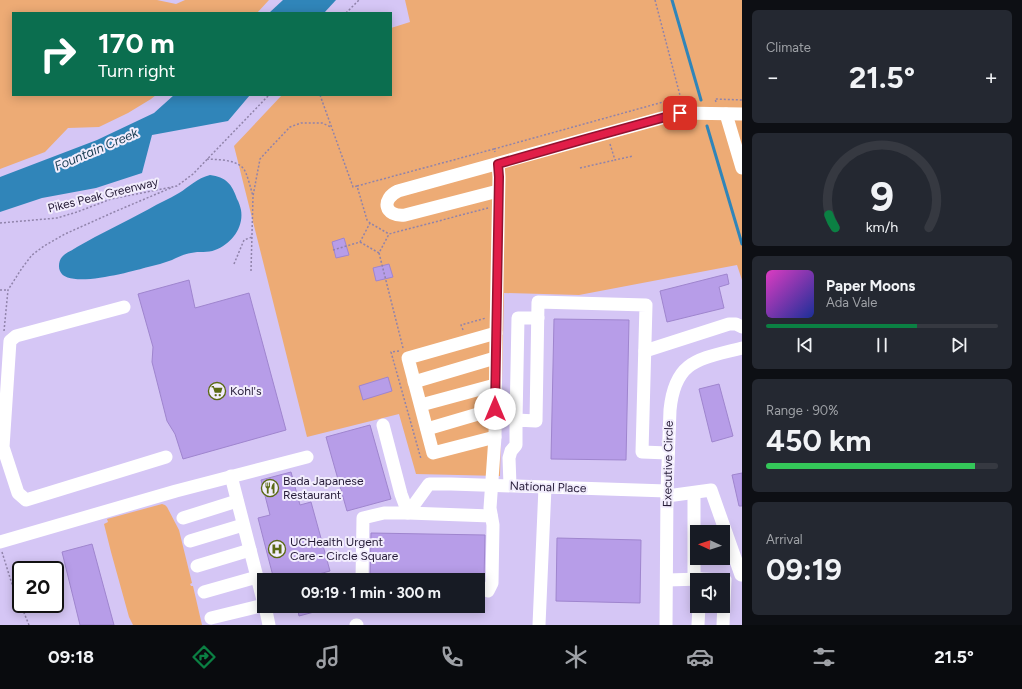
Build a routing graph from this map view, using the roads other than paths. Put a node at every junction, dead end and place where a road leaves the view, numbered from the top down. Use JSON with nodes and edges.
{"nodes":[{"id":1,"x":726,"y":114,"type":"junction"},
{"id":2,"x":742,"y":114,"type":"edge"},
{"id":3,"x":741,"y":159,"type":"edge"},
{"id":4,"x":498,"y":164,"type":"junction"},
{"id":5,"x":498,"y":191,"type":"junction"},
{"id":6,"x":124,"y":307,"type":"dead end"},
{"id":7,"x":538,"y":318,"type":"junction"},
{"id":8,"x":742,"y":327,"type":"edge"},
{"id":9,"x":496,"y":333,"type":"junction"},
{"id":10,"x":742,"y":348,"type":"edge"},
{"id":11,"x":645,"y":351,"type":"junction"},
{"id":12,"x":495,"y":358,"type":"junction"},
{"id":13,"x":414,"y":382,"type":"junction"},
{"id":14,"x":495,"y":385,"type":"junction"},
{"id":15,"x":421,"y":405,"type":"junction"},
{"id":16,"x":495,"y":409,"type":"junction"},
{"id":17,"x":516,"y":420,"type":"junction"},
{"id":18,"x":383,"y":425,"type":"dead end"},
{"id":19,"x":427,"y":429,"type":"junction"},
{"id":20,"x":495,"y":437,"type":"junction"},
{"id":21,"x":668,"y":453,"type":"junction"},
{"id":22,"x":166,"y":456,"type":"dead end"},
{"id":23,"x":307,"y":457,"type":"dead end"},
{"id":24,"x":231,"y":476,"type":"junction"},
{"id":25,"x":492,"y":485,"type":"junction"},
{"id":26,"x":510,"y":485,"type":"junction"},
{"id":27,"x":545,"y":487,"type":"junction"},
{"id":28,"x":694,"y":493,"type":"junction"},
{"id":29,"x":667,"y":494,"type":"junction"},
{"id":30,"x":237,"y":501,"type":"junction"},
{"id":31,"x":408,"y":513,"type":"junction"},
{"id":32,"x":491,"y":516,"type":"junction"},
{"id":33,"x":184,"y":518,"type":"dead end"},
{"id":34,"x":243,"y":525,"type":"junction"},
{"id":35,"x":190,"y":541,"type":"dead end"},
{"id":36,"x":0,"y":545,"type":"edge"},
{"id":37,"x":250,"y":550,"type":"junction"},
{"id":38,"x":197,"y":566,"type":"dead end"},
{"id":39,"x":362,"y":573,"type":"edge"},
{"id":40,"x":699,"y":573,"type":"edge"},
{"id":41,"x":741,"y":574,"type":"edge"},
{"id":42,"x":257,"y":577,"type":"joint"},
{"id":43,"x":730,"y":578,"type":"edge"},
{"id":44,"x":667,"y":580,"type":"junction"},
{"id":45,"x":690,"y":580,"type":"edge"},
{"id":46,"x":488,"y":591,"type":"dead end"},
{"id":47,"x":204,"y":592,"type":"dead end"},
{"id":48,"x":257,"y":607,"type":"edge"},
{"id":49,"x":266,"y":613,"type":"edge"},
{"id":50,"x":699,"y":613,"type":"edge"},
{"id":51,"x":724,"y":613,"type":"edge"},
{"id":52,"x":211,"y":618,"type":"dead end"},
{"id":53,"x":270,"y":625,"type":"edge"},
{"id":54,"x":539,"y":625,"type":"edge"},
{"id":55,"x":666,"y":625,"type":"edge"},
{"id":56,"x":698,"y":625,"type":"edge"},
{"id":57,"x":723,"y":625,"type":"edge"}],
"edges":[{"from":1,"to":2,"type":"street"},
{"from":1,"to":3,"type":"street"},
{"from":1,"to":4,"type":"street"},
{"from":4,"to":5,"type":"street"},
{"from":4,"to":5,"type":"street"},
{"from":5,"to":9,"type":"street"},
{"from":6,"to":22,"type":"street"},
{"from":7,"to":11,"type":"street"},
{"from":7,"to":17,"type":"street"},
{"from":7,"to":17,"type":"street"},
{"from":8,"to":11,"type":"street"},
{"from":9,"to":12,"type":"street"},
{"from":9,"to":13,"type":"street"},
{"from":10,"to":21,"type":"street","name":"Executive Circle"},
{"from":11,"to":21,"type":"street"},
{"from":12,"to":13,"type":"street"},
{"from":12,"to":14,"type":"street"},
{"from":13,"to":15,"type":"street"},
{"from":14,"to":15,"type":"street"},
{"from":14,"to":16,"type":"street"},
{"from":15,"to":19,"type":"street"},
{"from":16,"to":19,"type":"street"},
{"from":16,"to":20,"type":"street"},
{"from":17,"to":26,"type":"street"},
{"from":18,"to":31,"type":"street"},
{"from":19,"to":20,"type":"street"},
{"from":20,"to":25,"type":"street"},
{"from":21,"to":29,"type":"street","name":"Executive Circle"},
{"from":23,"to":24,"type":"street"},
{"from":24,"to":30,"type":"street"},
{"from":24,"to":36,"type":"street"},
{"from":25,"to":26,"type":"street","name":"National Place"},
{"from":25,"to":31,"type":"street","name":"National Place"},
{"from":25,"to":32,"type":"street"},
{"from":26,"to":27,"type":"street","name":"National Place"},
{"from":27,"to":29,"type":"street","name":"National Place"},
{"from":27,"to":54,"type":"street"},
{"from":28,"to":29,"type":"street","name":"National Place"},
{"from":28,"to":40,"type":"street"},
{"from":28,"to":41,"type":"street","name":"National Place"},
{"from":29,"to":44,"type":"street","name":"Executive Circle"},
{"from":30,"to":33,"type":"street"},
{"from":30,"to":34,"type":"street"},
{"from":31,"to":32,"type":"street"},
{"from":31,"to":39,"type":"street"},
{"from":32,"to":46,"type":"street"},
{"from":34,"to":35,"type":"street"},
{"from":34,"to":37,"type":"street"},
{"from":37,"to":38,"type":"street"},
{"from":37,"to":42,"type":"street"},
{"from":41,"to":43,"type":"street"},
{"from":42,"to":47,"type":"street"},
{"from":44,"to":45,"type":"street"},
{"from":44,"to":55,"type":"street","name":"Executive Circle"},
{"from":48,"to":52,"type":"street"},
{"from":49,"to":53,"type":"street"},
{"from":50,"to":56,"type":"street"},
{"from":51,"to":57,"type":"street"}]}
